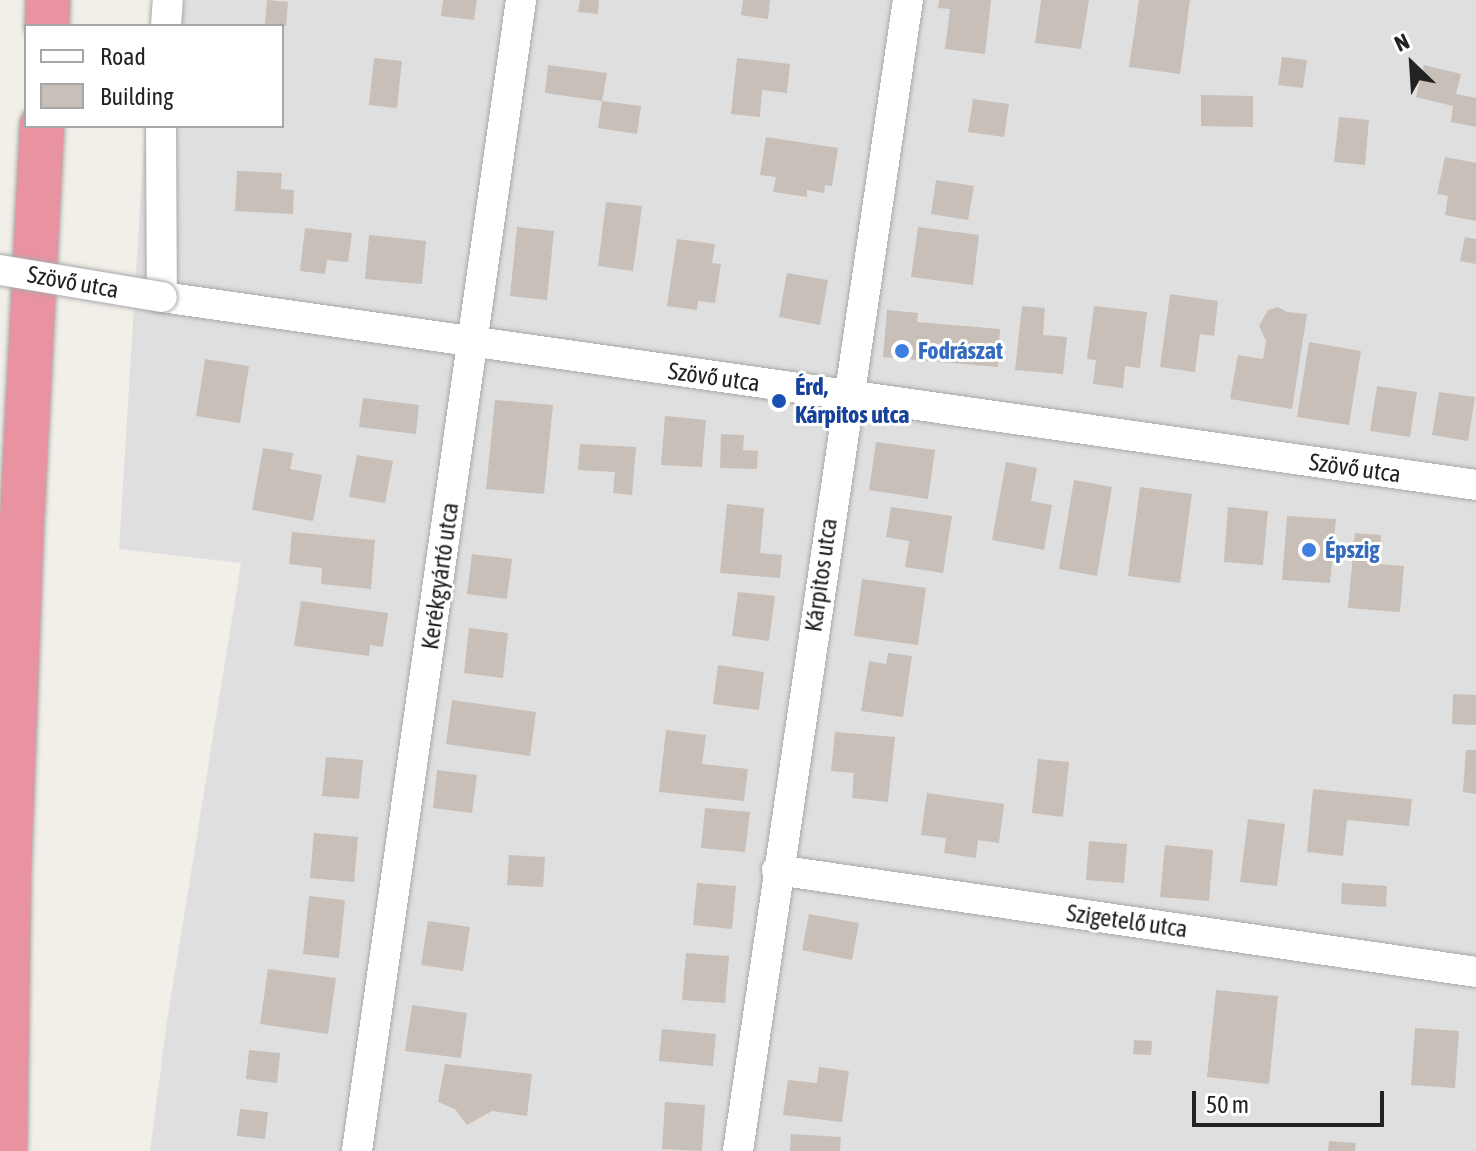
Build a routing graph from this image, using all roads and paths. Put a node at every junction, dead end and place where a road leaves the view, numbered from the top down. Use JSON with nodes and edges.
{"nodes":[{"id":1,"x":48,"y":0,"type":"edge"},
{"id":2,"x":168,"y":0,"type":"edge"},
{"id":3,"x":521,"y":0,"type":"edge"},
{"id":4,"x":908,"y":0,"type":"edge"},
{"id":5,"x":47,"y":24,"type":"edge"},
{"id":6,"x":166,"y":24,"type":"edge"},
{"id":7,"x":42,"y":128,"type":"edge"},
{"id":8,"x":161,"y":128,"type":"edge"},
{"id":9,"x":0,"y":270,"type":"edge"},
{"id":10,"x":162,"y":297,"type":"junction"},
{"id":11,"x":472,"y":342,"type":"junction"},
{"id":12,"x":848,"y":396,"type":"junction"},
{"id":13,"x":1476,"y":485,"type":"edge"},
{"id":14,"x":777,"y":870,"type":"junction"},
{"id":15,"x":1476,"y":972,"type":"edge"},
{"id":16,"x":5,"y":1151,"type":"edge"},
{"id":17,"x":357,"y":1151,"type":"edge"},
{"id":18,"x":738,"y":1151,"type":"edge"}],
"edges":[{"from":1,"to":5,"type":"highway"},
{"from":2,"to":6,"type":"street"},
{"from":3,"to":11,"type":"street","name":"Kerékgyártó utca"},
{"from":4,"to":12,"type":"street","name":"Kárpitos utca"},
{"from":7,"to":16,"type":"highway"},
{"from":8,"to":10,"type":"street"},
{"from":9,"to":10,"type":"street","name":"Szövő utca","bridge":true},
{"from":10,"to":11,"type":"street","name":"Szövő utca"},
{"from":11,"to":12,"type":"street","name":"Szövő utca"},
{"from":11,"to":17,"type":"street","name":"Kerékgyártó utca"},
{"from":12,"to":13,"type":"street","name":"Szövő utca"},
{"from":12,"to":14,"type":"street","name":"Kárpitos utca"},
{"from":14,"to":15,"type":"street","name":"Szigetelő utca"},
{"from":14,"to":18,"type":"street","name":"Kárpitos utca"}]}
